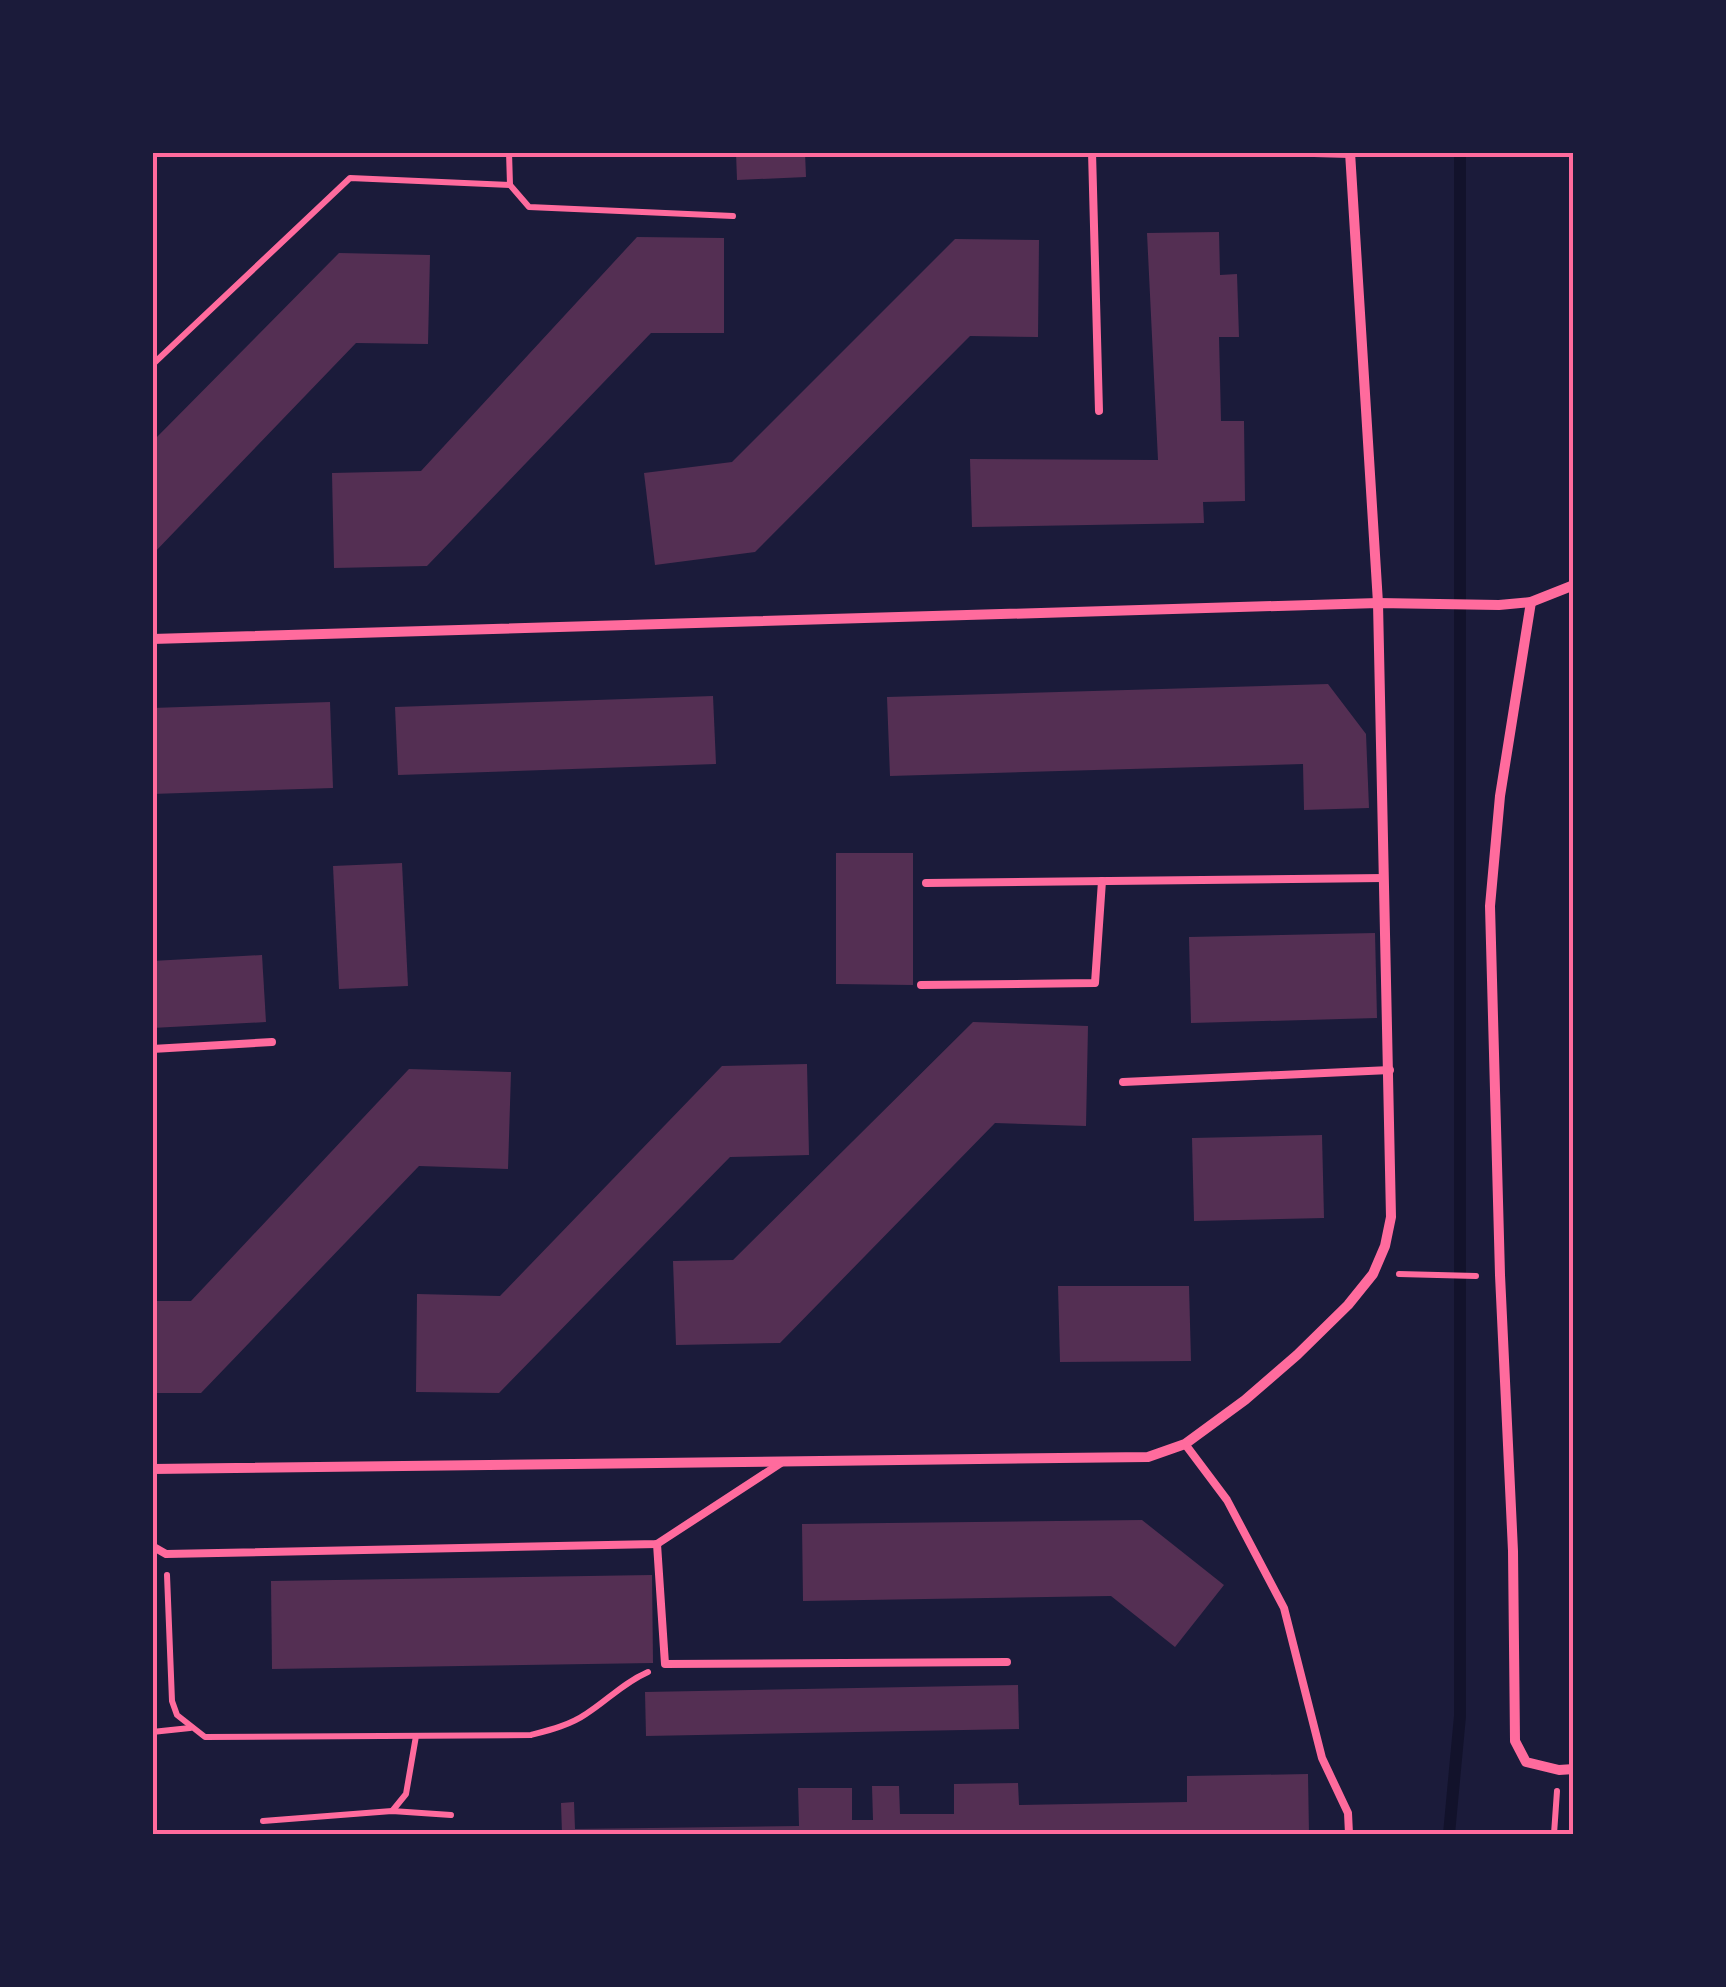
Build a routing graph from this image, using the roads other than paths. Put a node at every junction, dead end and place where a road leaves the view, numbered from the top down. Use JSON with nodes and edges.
{"nodes":[{"id":1,"x":1092,"y":152,"type":"edge"},
{"id":2,"x":1278,"y":152,"type":"edge"},
{"id":3,"x":1350,"y":153,"type":"edge"},
{"id":4,"x":1099,"y":410,"type":"dead end"},
{"id":5,"x":1574,"y":585,"type":"edge"},
{"id":6,"x":1531,"y":602,"type":"junction"},
{"id":7,"x":1378,"y":603,"type":"junction"},
{"id":8,"x":152,"y":639,"type":"edge"},
{"id":9,"x":1384,"y":878,"type":"junction"},
{"id":10,"x":1102,"y":881,"type":"junction"},
{"id":11,"x":926,"y":883,"type":"dead end"},
{"id":12,"x":921,"y":985,"type":"dead end"},
{"id":13,"x":272,"y":1042,"type":"dead end"},
{"id":14,"x":152,"y":1049,"type":"edge"},
{"id":15,"x":1390,"y":1070,"type":"junction"},
{"id":16,"x":1122,"y":1082,"type":"dead end"},
{"id":17,"x":1185,"y":1444,"type":"junction"},
{"id":18,"x":787,"y":1460,"type":"junction"},
{"id":19,"x":152,"y":1469,"type":"edge"},
{"id":20,"x":658,"y":1544,"type":"junction"},
{"id":21,"x":152,"y":1546,"type":"edge"},
{"id":22,"x":1007,"y":1662,"type":"dead end"},
{"id":23,"x":1574,"y":1769,"type":"edge"},
{"id":24,"x":1350,"y":1834,"type":"edge"}],
"edges":[{"from":1,"to":4,"type":"lane"},
{"from":2,"to":3,"type":"lane"},
{"from":3,"to":7,"type":"street"},
{"from":5,"to":6,"type":"street"},
{"from":6,"to":7,"type":"street"},
{"from":6,"to":23,"type":"street"},
{"from":7,"to":8,"type":"street"},
{"from":7,"to":9,"type":"street"},
{"from":9,"to":10,"type":"lane"},
{"from":9,"to":15,"type":"street"},
{"from":10,"to":11,"type":"lane"},
{"from":10,"to":12,"type":"lane"},
{"from":13,"to":14,"type":"lane"},
{"from":15,"to":16,"type":"lane"},
{"from":15,"to":17,"type":"street"},
{"from":17,"to":18,"type":"street"},
{"from":17,"to":24,"type":"lane"},
{"from":18,"to":19,"type":"street"},
{"from":18,"to":20,"type":"lane"},
{"from":20,"to":21,"type":"lane"},
{"from":20,"to":22,"type":"lane"}]}
